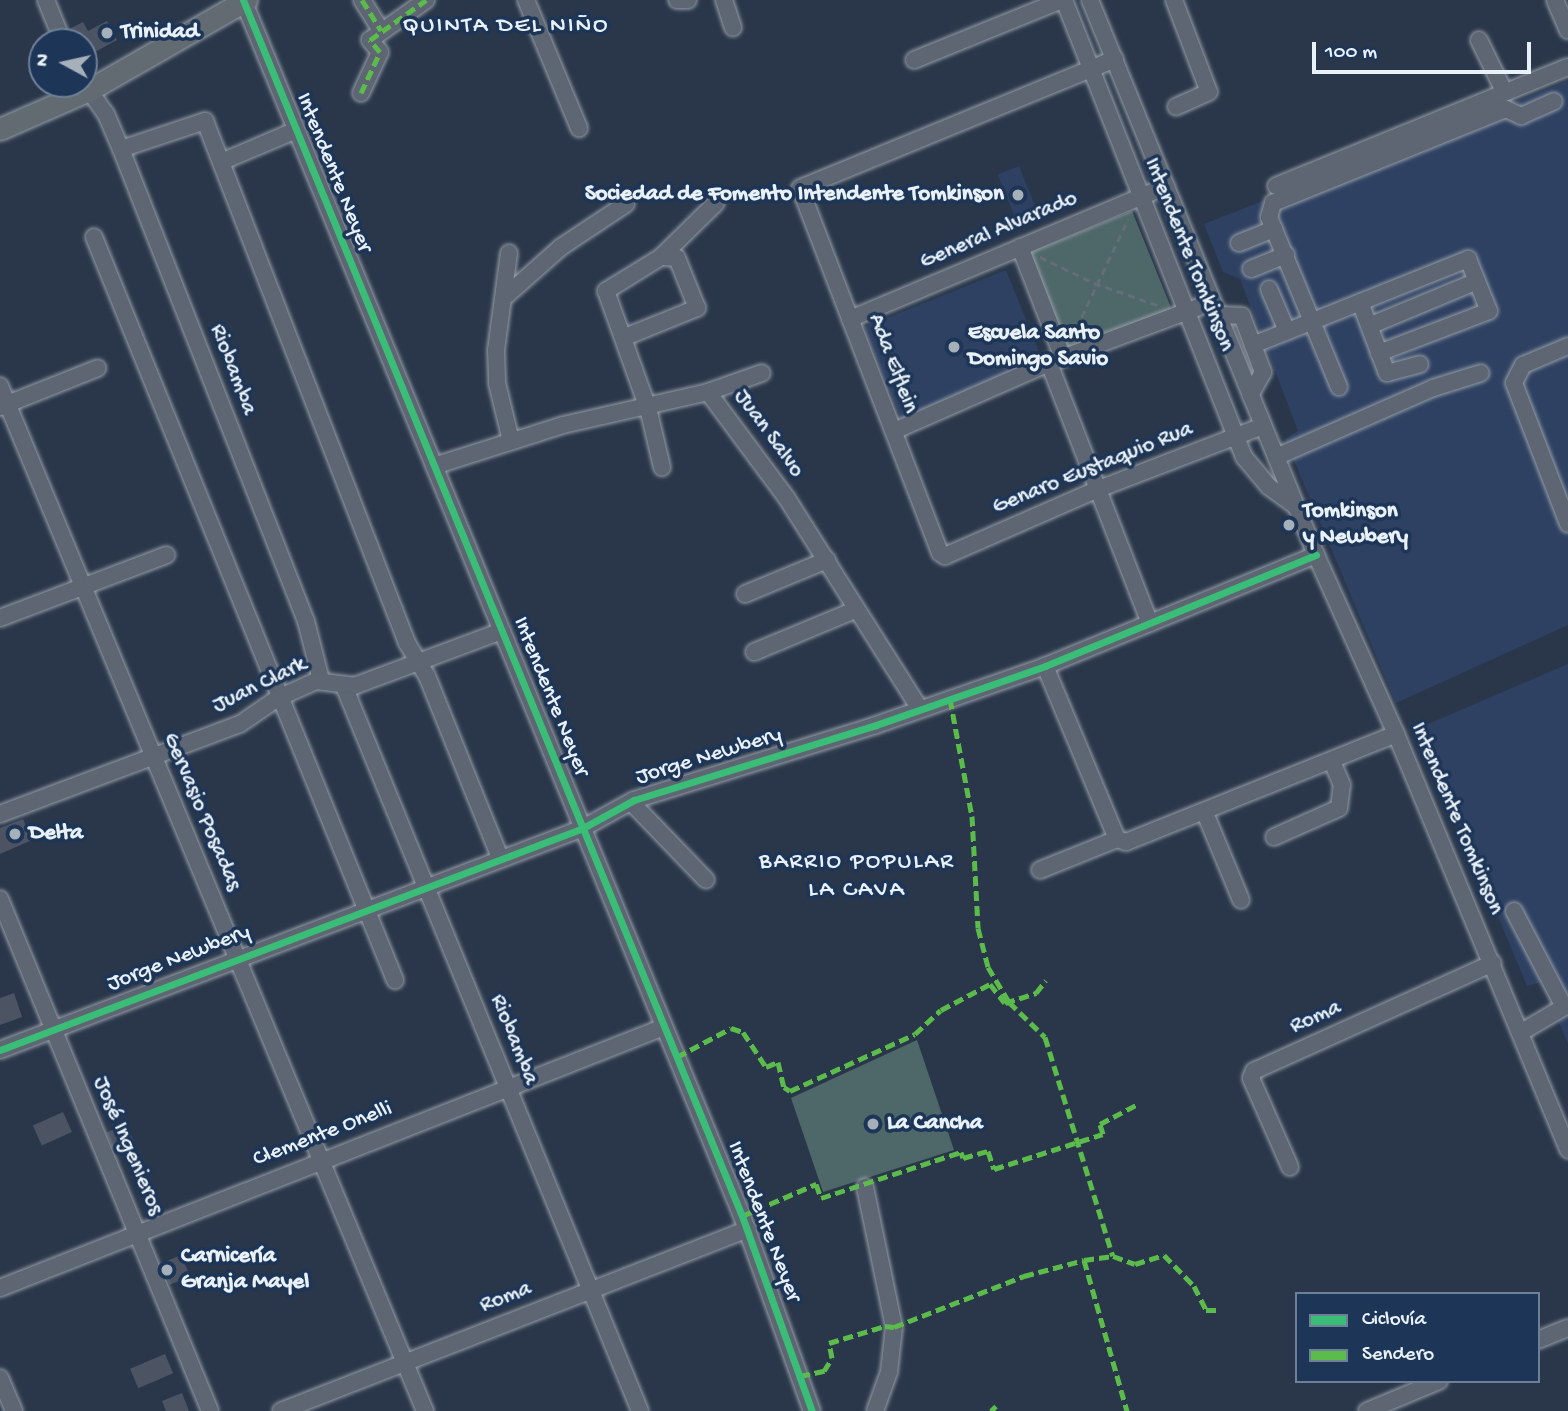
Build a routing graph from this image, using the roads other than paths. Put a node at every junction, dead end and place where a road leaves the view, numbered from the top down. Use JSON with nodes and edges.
{"nodes":[{"id":1,"x":46,"y":0,"type":"edge"},
{"id":2,"x":362,"y":0,"type":"edge"},
{"id":3,"x":426,"y":0,"type":"edge"},
{"id":4,"x":526,"y":0,"type":"edge"},
{"id":5,"x":677,"y":0,"type":"edge"},
{"id":6,"x":688,"y":0,"type":"edge"},
{"id":7,"x":724,"y":0,"type":"edge"},
{"id":8,"x":1063,"y":0,"type":"edge"},
{"id":9,"x":1090,"y":0,"type":"edge"},
{"id":10,"x":1174,"y":0,"type":"edge"},
{"id":11,"x":1555,"y":0,"type":"edge"},
{"id":12,"x":244,"y":1,"type":"edge"},
{"id":13,"x":57,"y":28,"type":"edge"},
{"id":14,"x":733,"y":29,"type":"dead end"},
{"id":15,"x":1568,"y":30,"type":"edge"},
{"id":16,"x":382,"y":31,"type":"junction"},
{"id":17,"x":1479,"y":40,"type":"dead end"},
{"id":18,"x":1115,"y":59,"type":"junction"},
{"id":19,"x":914,"y":60,"type":"dead end"},
{"id":20,"x":1568,"y":67,"type":"edge"},
{"id":21,"x":1091,"y":70,"type":"junction"},
{"id":22,"x":98,"y":80,"type":"edge"},
{"id":23,"x":1504,"y":91,"type":"junction"},
{"id":24,"x":361,"y":93,"type":"dead end"},
{"id":25,"x":63,"y":98,"type":"edge"},
{"id":26,"x":95,"y":98,"type":"edge"},
{"id":27,"x":1554,"y":101,"type":"dead end"},
{"id":28,"x":1176,"y":107,"type":"dead end"},
{"id":29,"x":579,"y":128,"type":"dead end"},
{"id":30,"x":0,"y":129,"type":"edge"},
{"id":31,"x":294,"y":131,"type":"junction"},
{"id":32,"x":121,"y":149,"type":"junction"},
{"id":33,"x":221,"y":162,"type":"junction"},
{"id":34,"x":1166,"y":186,"type":"junction"},
{"id":35,"x":1276,"y":186,"type":"dead end"},
{"id":36,"x":1140,"y":197,"type":"junction"},
{"id":37,"x":716,"y":203,"type":"dead end"},
{"id":38,"x":626,"y":204,"type":"dead end"},
{"id":39,"x":1274,"y":229,"type":"junction"},
{"id":40,"x":94,"y":237,"type":"dead end"},
{"id":41,"x":1239,"y":243,"type":"dead end"},
{"id":42,"x":1020,"y":247,"type":"junction"},
{"id":43,"x":509,"y":253,"type":"dead end"},
{"id":44,"x":1286,"y":255,"type":"junction"},
{"id":45,"x":661,"y":257,"type":"junction"},
{"id":46,"x":1251,"y":269,"type":"dead end"},
{"id":47,"x":1477,"y":281,"type":"junction"},
{"id":48,"x":1269,"y":289,"type":"dead end"},
{"id":49,"x":507,"y":295,"type":"junction"},
{"id":50,"x":1360,"y":302,"type":"junction"},
{"id":51,"x":1215,"y":308,"type":"junction"},
{"id":52,"x":1186,"y":314,"type":"junction"},
{"id":53,"x":850,"y":319,"type":"junction"},
{"id":54,"x":1314,"y":320,"type":"junction"},
{"id":55,"x":1369,"y":326,"type":"junction"},
{"id":56,"x":1287,"y":331,"type":"junction"},
{"id":57,"x":625,"y":337,"type":"junction"},
{"id":58,"x":1253,"y":345,"type":"junction"},
{"id":59,"x":1568,"y":346,"type":"edge"},
{"id":60,"x":1380,"y":353,"type":"junction"},
{"id":61,"x":1056,"y":360,"type":"junction"},
{"id":62,"x":1419,"y":364,"type":"dead end"},
{"id":63,"x":99,"y":368,"type":"dead end"},
{"id":64,"x":762,"y":373,"type":"dead end"},
{"id":65,"x":1481,"y":373,"type":"dead end"},
{"id":66,"x":0,"y":386,"type":"edge"},
{"id":67,"x":1339,"y":387,"type":"dead end"},
{"id":68,"x":708,"y":392,"type":"junction"},
{"id":69,"x":1250,"y":394,"type":"junction"},
{"id":70,"x":4,"y":406,"type":"edge"},
{"id":71,"x":648,"y":408,"type":"junction"},
{"id":72,"x":1263,"y":426,"type":"junction"},
{"id":73,"x":894,"y":431,"type":"junction"},
{"id":74,"x":1236,"y":436,"type":"junction"},
{"id":75,"x":511,"y":441,"type":"junction"},
{"id":76,"x":1276,"y":457,"type":"junction"},
{"id":77,"x":434,"y":466,"type":"junction"},
{"id":78,"x":662,"y":467,"type":"dead end"},
{"id":79,"x":1096,"y":491,"type":"junction"},
{"id":80,"x":1298,"y":508,"type":"junction"},
{"id":81,"x":1568,"y":524,"type":"edge"},
{"id":82,"x":167,"y":555,"type":"dead end"},
{"id":83,"x":1316,"y":555,"type":"junction"},
{"id":84,"x":942,"y":556,"type":"joint"},
{"id":85,"x":827,"y":560,"type":"junction"},
{"id":86,"x":83,"y":587,"type":"junction"},
{"id":87,"x":745,"y":594,"type":"dead end"},
{"id":88,"x":855,"y":610,"type":"junction"},
{"id":89,"x":0,"y":618,"type":"edge"},
{"id":90,"x":1150,"y":623,"type":"junction"},
{"id":91,"x":502,"y":631,"type":"junction"},
{"id":92,"x":754,"y":652,"type":"dead end"},
{"id":93,"x":418,"y":661,"type":"junction"},
{"id":94,"x":1045,"y":666,"type":"junction"},
{"id":95,"x":321,"y":680,"type":"junction"},
{"id":96,"x":344,"y":686,"type":"junction"},
{"id":97,"x":278,"y":698,"type":"junction"},
{"id":98,"x":920,"y":709,"type":"junction"},
{"id":99,"x":1396,"y":734,"type":"junction"},
{"id":100,"x":153,"y":755,"type":"junction"},
{"id":101,"x":1332,"y":761,"type":"junction"},
{"id":102,"x":631,"y":802,"type":"junction"},
{"id":103,"x":1205,"y":813,"type":"junction"},
{"id":104,"x":0,"y":814,"type":"edge"},
{"id":105,"x":583,"y":828,"type":"junction"},
{"id":106,"x":1274,"y":837,"type":"dead end"},
{"id":107,"x":1117,"y":839,"type":"junction"},
{"id":108,"x":500,"y":858,"type":"junction"},
{"id":109,"x":1040,"y":870,"type":"dead end"},
{"id":110,"x":706,"y":880,"type":"dead end"},
{"id":111,"x":425,"y":885,"type":"junction"},
{"id":112,"x":0,"y":899,"type":"edge"},
{"id":113,"x":1241,"y":900,"type":"dead end"},
{"id":114,"x":367,"y":908,"type":"junction"},
{"id":115,"x":1514,"y":911,"type":"dead end"},
{"id":116,"x":237,"y":957,"type":"junction"},
{"id":117,"x":1493,"y":963,"type":"junction"},
{"id":118,"x":395,"y":980,"type":"dead end"},
{"id":119,"x":664,"y":1027,"type":"junction"},
{"id":120,"x":54,"y":1028,"type":"junction"},
{"id":121,"x":1520,"y":1033,"type":"junction"},
{"id":122,"x":0,"y":1050,"type":"edge"},
{"id":123,"x":508,"y":1088,"type":"junction"},
{"id":124,"x":1568,"y":1150,"type":"edge"},
{"id":125,"x":321,"y":1159,"type":"junction"},
{"id":126,"x":1290,"y":1167,"type":"dead end"},
{"id":127,"x":865,"y":1187,"type":"dead end"},
{"id":128,"x":748,"y":1229,"type":"junction"},
{"id":129,"x":138,"y":1233,"type":"junction"},
{"id":130,"x":0,"y":1288,"type":"edge"},
{"id":131,"x":590,"y":1290,"type":"junction"},
{"id":132,"x":1568,"y":1328,"type":"edge"},
{"id":133,"x":1540,"y":1339,"type":"edge"},
{"id":134,"x":405,"y":1362,"type":"junction"},
{"id":135,"x":0,"y":1378,"type":"edge"},
{"id":136,"x":1434,"y":1383,"type":"edge"},
{"id":137,"x":14,"y":1411,"type":"edge"},
{"id":138,"x":210,"y":1411,"type":"edge"},
{"id":139,"x":281,"y":1411,"type":"edge"},
{"id":140,"x":425,"y":1411,"type":"edge"},
{"id":141,"x":640,"y":1411,"type":"edge"},
{"id":142,"x":812,"y":1411,"type":"edge"},
{"id":143,"x":875,"y":1411,"type":"edge"},
{"id":144,"x":1367,"y":1411,"type":"edge"}],
"edges":[{"from":1,"to":13,"type":"street"},
{"from":2,"to":16,"type":"street"},
{"from":3,"to":16,"type":"street"},
{"from":4,"to":29,"type":"street"},
{"from":5,"to":6,"type":"street"},
{"from":7,"to":14,"type":"street"},
{"from":8,"to":19,"type":"street"},
{"from":8,"to":21,"type":"street","name":"Intendente Tomkinson"},
{"from":9,"to":18,"type":"street","name":"Intendente Tomkinson"},
{"from":10,"to":28,"type":"street"},
{"from":11,"to":15,"type":"street"},
{"from":12,"to":22,"type":"main road"},
{"from":12,"to":31,"type":"street","name":"Intendente Neyer"},
{"from":16,"to":24,"type":"street"},
{"from":17,"to":23,"type":"street"},
{"from":18,"to":21,"type":"street"},
{"from":18,"to":34,"type":"street","name":"Intendente Tomkinson"},
{"from":20,"to":23,"type":"street"},
{"from":21,"to":36,"type":"street","name":"Intendente Tomkinson"},
{"from":21,"to":53,"type":"street","name":"Ada Elflein"},
{"from":23,"to":35,"type":"street"},
{"from":25,"to":30,"type":"main road"},
{"from":26,"to":32,"type":"street","name":"Riobamba"},
{"from":27,"to":39,"type":"street"},
{"from":31,"to":33,"type":"street"},
{"from":31,"to":77,"type":"street","name":"Intendente Neyer"},
{"from":32,"to":33,"type":"street"},
{"from":32,"to":95,"type":"street","name":"Riobamba"},
{"from":33,"to":93,"type":"street"},
{"from":34,"to":36,"type":"street","name":"General Alvarado"},
{"from":34,"to":51,"type":"street","name":"Intendente Tomkinson"},
{"from":36,"to":42,"type":"street","name":"General Alvarado"},
{"from":36,"to":52,"type":"street","name":"Intendente Tomkinson"},
{"from":37,"to":45,"type":"street"},
{"from":38,"to":49,"type":"street"},
{"from":39,"to":41,"type":"street"},
{"from":39,"to":44,"type":"street"},
{"from":40,"to":97,"type":"street"},
{"from":42,"to":53,"type":"street","name":"General Alvarado"},
{"from":42,"to":61,"type":"street"},
{"from":43,"to":49,"type":"street"},
{"from":44,"to":46,"type":"street"},
{"from":44,"to":54,"type":"street"},
{"from":45,"to":57,"type":"street"},
{"from":45,"to":57,"type":"street"},
{"from":47,"to":50,"type":"street"},
{"from":47,"to":55,"type":"street"},
{"from":47,"to":60,"type":"street"},
{"from":48,"to":56,"type":"street"},
{"from":49,"to":75,"type":"street"},
{"from":50,"to":54,"type":"street"},
{"from":50,"to":55,"type":"street"},
{"from":51,"to":52,"type":"street"},
{"from":51,"to":58,"type":"street"},
{"from":51,"to":69,"type":"street","name":"Intendente Tomkinson"},
{"from":52,"to":61,"type":"street"},
{"from":52,"to":74,"type":"street","name":"Intendente Tomkinson"},
{"from":53,"to":73,"type":"street","name":"Ada Elflein"},
{"from":54,"to":56,"type":"street"},
{"from":54,"to":67,"type":"street"},
{"from":55,"to":60,"type":"street"},
{"from":56,"to":58,"type":"street"},
{"from":57,"to":71,"type":"street"},
{"from":58,"to":69,"type":"street"},
{"from":59,"to":81,"type":"street"},
{"from":60,"to":62,"type":"street"},
{"from":61,"to":73,"type":"street"},
{"from":61,"to":79,"type":"street"},
{"from":63,"to":70,"type":"street"},
{"from":64,"to":68,"type":"street"},
{"from":65,"to":76,"type":"street"},
{"from":66,"to":70,"type":"street","name":"Gervasio Posadas"},
{"from":68,"to":71,"type":"street","name":"Juan Salvo"},
{"from":68,"to":85,"type":"street","name":"Juan Salvo"},
{"from":69,"to":72,"type":"street","name":"Intendente Tomkinson"},
{"from":70,"to":86,"type":"street","name":"Gervasio Posadas"},
{"from":71,"to":75,"type":"street","name":"Juan Salvo"},
{"from":71,"to":78,"type":"street"},
{"from":72,"to":74,"type":"street","name":"Genaro Eustaquio Rua"},
{"from":72,"to":76,"type":"street","name":"Intendente Tomkinson"},
{"from":73,"to":84,"type":"street","name":"Ada Elflein"},
{"from":74,"to":79,"type":"street","name":"Genaro Eustaquio Rua"},
{"from":74,"to":80,"type":"street","name":"Intendente Tomkinson"},
{"from":75,"to":77,"type":"street","name":"Juan Salvo"},
{"from":76,"to":80,"type":"street","name":"Intendente Tomkinson"},
{"from":77,"to":91,"type":"street","name":"Intendente Neyer"},
{"from":79,"to":84,"type":"street","name":"Genaro Eustaquio Rua"},
{"from":79,"to":90,"type":"street"},
{"from":80,"to":83,"type":"street","name":"Intendente Tomkinson"},
{"from":82,"to":86,"type":"street"},
{"from":83,"to":90,"type":"street","name":"Jorge Newbery"},
{"from":83,"to":99,"type":"street","name":"Intendente Tomkinson"},
{"from":85,"to":87,"type":"street"},
{"from":85,"to":88,"type":"street","name":"Juan Salvo"},
{"from":86,"to":89,"type":"street"},
{"from":86,"to":100,"type":"street","name":"Gervasio Posadas"},
{"from":88,"to":92,"type":"street"},
{"from":88,"to":98,"type":"street","name":"Juan Salvo"},
{"from":90,"to":94,"type":"street","name":"Jorge Newbery"},
{"from":91,"to":93,"type":"street"},
{"from":91,"to":105,"type":"street","name":"Intendente Neyer"},
{"from":93,"to":96,"type":"street"},
{"from":93,"to":108,"type":"street"},
{"from":94,"to":98,"type":"street","name":"Jorge Newbery"},
{"from":94,"to":107,"type":"street"},
{"from":95,"to":96,"type":"street","name":"Juan Clark"},
{"from":95,"to":97,"type":"street","name":"Juan Clark"},
{"from":96,"to":111,"type":"street","name":"Riobamba"},
{"from":97,"to":100,"type":"street","name":"Juan Clark"},
{"from":97,"to":114,"type":"street"},
{"from":98,"to":102,"type":"street","name":"Jorge Newbery"},
{"from":99,"to":101,"type":"street"},
{"from":99,"to":117,"type":"street","name":"Intendente Tomkinson"},
{"from":100,"to":104,"type":"street","name":"Juan Clark"},
{"from":100,"to":116,"type":"street","name":"Gervasio Posadas"},
{"from":101,"to":103,"type":"street"},
{"from":101,"to":106,"type":"street"},
{"from":102,"to":105,"type":"street","name":"Jorge Newbery"},
{"from":102,"to":110,"type":"street"},
{"from":103,"to":107,"type":"street"},
{"from":103,"to":113,"type":"street"},
{"from":105,"to":108,"type":"street","name":"Jorge Newbery"},
{"from":105,"to":119,"type":"street","name":"Intendente Neyer"},
{"from":107,"to":109,"type":"street"},
{"from":108,"to":111,"type":"street","name":"Jorge Newbery"},
{"from":111,"to":114,"type":"street","name":"Jorge Newbery"},
{"from":111,"to":123,"type":"street","name":"Riobamba"},
{"from":112,"to":120,"type":"street","name":"José Ingenieros"},
{"from":114,"to":116,"type":"street","name":"Jorge Newbery"},
{"from":114,"to":118,"type":"street"},
{"from":115,"to":121,"type":"street"},
{"from":116,"to":120,"type":"street","name":"Jorge Newbery"},
{"from":116,"to":125,"type":"street","name":"Gervasio Posadas"},
{"from":117,"to":121,"type":"street","name":"Intendente Tomkinson"},
{"from":117,"to":126,"type":"street","name":"Roma"},
{"from":119,"to":123,"type":"street","name":"Clemente Onelli"},
{"from":119,"to":128,"type":"street","name":"Intendente Neyer"},
{"from":120,"to":122,"type":"street","name":"Jorge Newbery"},
{"from":120,"to":129,"type":"street","name":"José Ingenieros"},
{"from":121,"to":124,"type":"street","name":"Intendente Tomkinson"},
{"from":123,"to":125,"type":"street","name":"Clemente Onelli"},
{"from":123,"to":131,"type":"street","name":"Riobamba"},
{"from":125,"to":129,"type":"street","name":"Clemente Onelli"},
{"from":125,"to":134,"type":"street","name":"Gervasio Posadas"},
{"from":127,"to":143,"type":"street"},
{"from":128,"to":131,"type":"street","name":"Roma"},
{"from":128,"to":142,"type":"street","name":"Intendente Neyer"},
{"from":129,"to":130,"type":"street","name":"Clemente Onelli"},
{"from":129,"to":138,"type":"street","name":"José Ingenieros"},
{"from":131,"to":134,"type":"street","name":"Roma"},
{"from":131,"to":141,"type":"street","name":"Riobamba"},
{"from":132,"to":133,"type":"street"},
{"from":134,"to":139,"type":"street","name":"Roma"},
{"from":134,"to":140,"type":"street","name":"Gervasio Posadas"},
{"from":135,"to":137,"type":"street"},
{"from":136,"to":144,"type":"street"}]}
